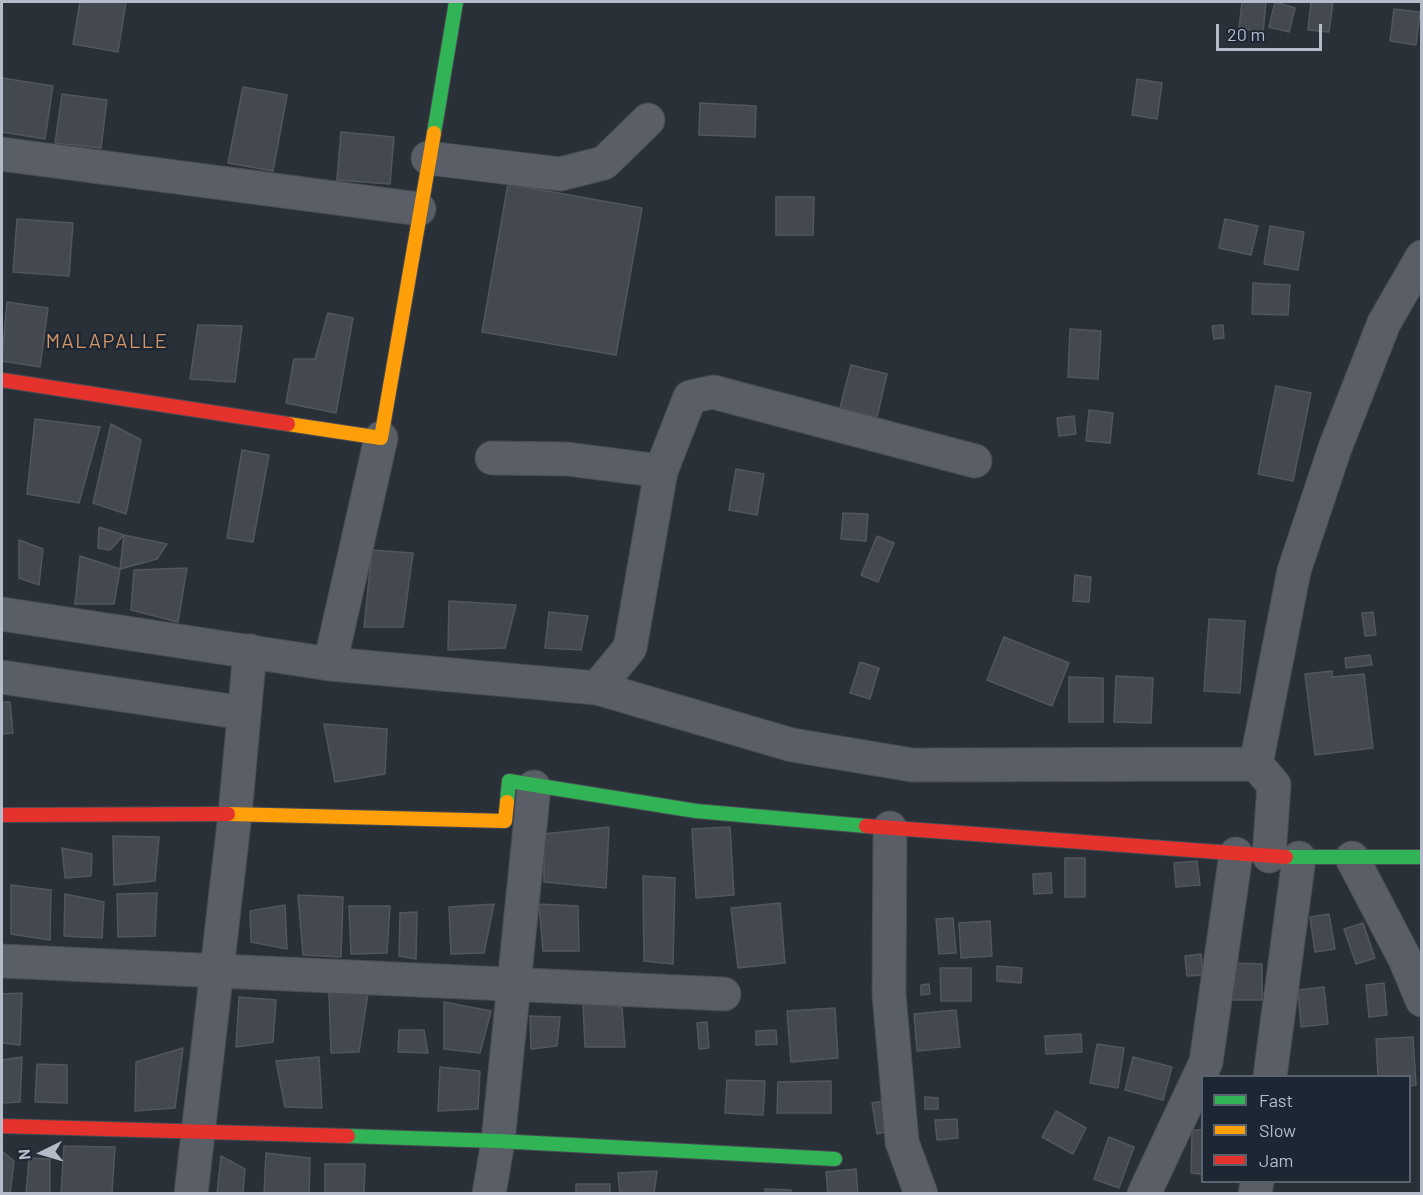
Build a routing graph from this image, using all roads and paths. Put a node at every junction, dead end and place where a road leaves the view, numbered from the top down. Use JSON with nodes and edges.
{"nodes":[{"id":1,"x":456,"y":2,"type":"edge"},
{"id":2,"x":648,"y":120,"type":"dead end"},
{"id":3,"x":2,"y":154,"type":"edge"},
{"id":4,"x":428,"y":158,"type":"junction"},
{"id":5,"x":419,"y":209,"type":"junction"},
{"id":6,"x":1422,"y":257,"type":"edge"},
{"id":7,"x":2,"y":380,"type":"edge"},
{"id":8,"x":381,"y":438,"type":"junction"},
{"id":9,"x":492,"y":458,"type":"dead end"},
{"id":10,"x":975,"y":461,"type":"dead end"},
{"id":11,"x":661,"y":471,"type":"junction"},
{"id":12,"x":2,"y":614,"type":"edge"},
{"id":13,"x":250,"y":651,"type":"junction"},
{"id":14,"x":330,"y":664,"type":"junction"},
{"id":15,"x":2,"y":677,"type":"edge"},
{"id":16,"x":597,"y":688,"type":"junction"},
{"id":17,"x":244,"y":713,"type":"junction"},
{"id":18,"x":1256,"y":764,"type":"junction"},
{"id":19,"x":534,"y":787,"type":"junction"},
{"id":20,"x":236,"y":814,"type":"junction"},
{"id":21,"x":2,"y":815,"type":"edge"},
{"id":22,"x":890,"y":828,"type":"junction"},
{"id":23,"x":1236,"y":854,"type":"junction"},
{"id":24,"x":1284,"y":857,"type":"junction"},
{"id":25,"x":1422,"y":857,"type":"edge"},
{"id":26,"x":1352,"y":858,"type":"junction"},
{"id":27,"x":2,"y":961,"type":"edge"},
{"id":28,"x":217,"y":972,"type":"junction"},
{"id":29,"x":513,"y":987,"type":"junction"},
{"id":30,"x":724,"y":994,"type":"dead end"},
{"id":31,"x":1422,"y":1000,"type":"edge"},
{"id":32,"x":1270,"y":1075,"type":"edge"},
{"id":33,"x":2,"y":1126,"type":"edge"},
{"id":34,"x":198,"y":1131,"type":"junction"},
{"id":35,"x":498,"y":1141,"type":"junction"},
{"id":36,"x":835,"y":1159,"type":"dead end"},
{"id":37,"x":191,"y":1194,"type":"edge"},
{"id":38,"x":489,"y":1194,"type":"edge"},
{"id":39,"x":921,"y":1194,"type":"edge"},
{"id":40,"x":1144,"y":1194,"type":"edge"}],
"edges":[{"from":1,"to":4,"type":"street"},
{"from":2,"to":4,"type":"street"},
{"from":3,"to":5,"type":"street"},
{"from":4,"to":5,"type":"street"},
{"from":5,"to":8,"type":"street"},
{"from":6,"to":18,"type":"street"},
{"from":7,"to":8,"type":"street"},
{"from":8,"to":14,"type":"street"},
{"from":9,"to":11,"type":"street"},
{"from":10,"to":11,"type":"street"},
{"from":11,"to":16,"type":"street"},
{"from":12,"to":13,"type":"street"},
{"from":13,"to":14,"type":"street"},
{"from":13,"to":17,"type":"street"},
{"from":14,"to":16,"type":"street"},
{"from":15,"to":17,"type":"street"},
{"from":16,"to":18,"type":"street"},
{"from":17,"to":20,"type":"street"},
{"from":18,"to":24,"type":"street"},
{"from":19,"to":20,"type":"street"},
{"from":19,"to":22,"type":"street"},
{"from":19,"to":29,"type":"street"},
{"from":20,"to":21,"type":"street"},
{"from":20,"to":28,"type":"street"},
{"from":22,"to":23,"type":"street"},
{"from":22,"to":39,"type":"street"},
{"from":23,"to":24,"type":"street"},
{"from":23,"to":40,"type":"street"},
{"from":24,"to":26,"type":"street"},
{"from":24,"to":32,"type":"street"},
{"from":25,"to":26,"type":"street"},
{"from":26,"to":31,"type":"street"},
{"from":27,"to":28,"type":"street"},
{"from":28,"to":29,"type":"street"},
{"from":28,"to":34,"type":"street"},
{"from":29,"to":30,"type":"street"},
{"from":29,"to":35,"type":"street"},
{"from":33,"to":34,"type":"street"},
{"from":34,"to":35,"type":"street"},
{"from":34,"to":37,"type":"street"},
{"from":35,"to":36,"type":"street"},
{"from":35,"to":38,"type":"street"}]}
